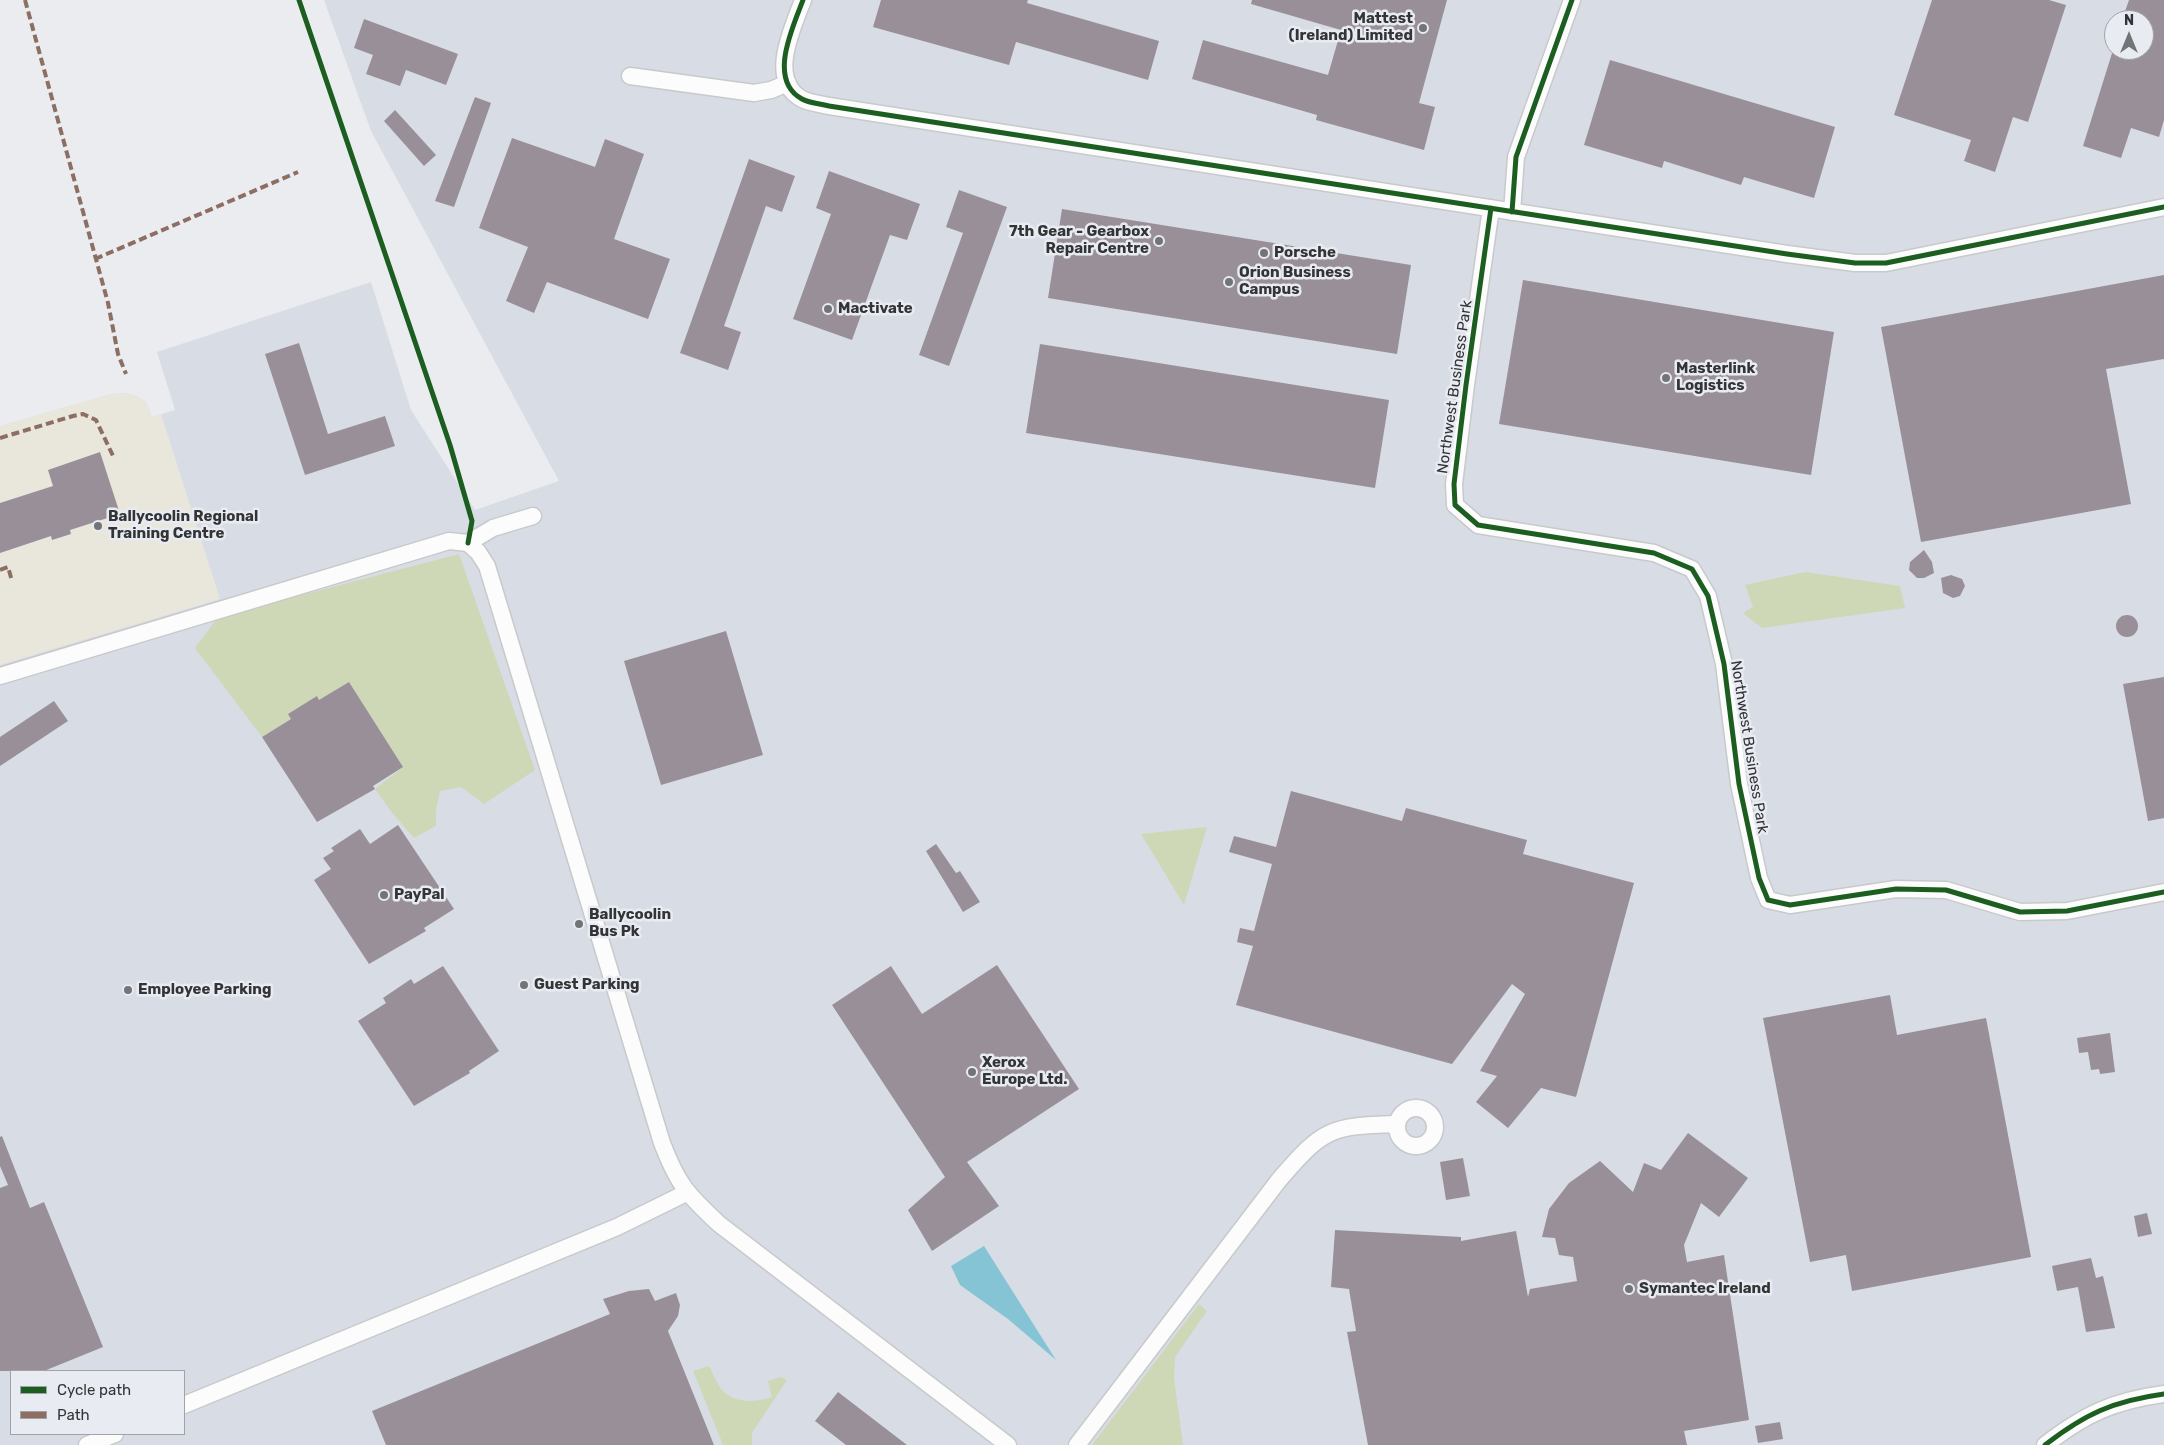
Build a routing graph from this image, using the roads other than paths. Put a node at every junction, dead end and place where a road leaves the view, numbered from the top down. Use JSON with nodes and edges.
{"nodes":[{"id":1,"x":803,"y":0,"type":"edge"},
{"id":2,"x":1572,"y":0,"type":"edge"},
{"id":3,"x":630,"y":76,"type":"dead end"},
{"id":4,"x":788,"y":83,"type":"junction"},
{"id":5,"x":2164,"y":207,"type":"edge"},
{"id":6,"x":1491,"y":208,"type":"junction"},
{"id":7,"x":1512,"y":212,"type":"junction"},
{"id":8,"x":533,"y":516,"type":"dead end"},
{"id":9,"x":468,"y":543,"type":"junction"},
{"id":10,"x":0,"y":676,"type":"edge"},
{"id":11,"x":2164,"y":892,"type":"edge"},
{"id":12,"x":1397,"y":1124,"type":"dead end"},
{"id":13,"x":686,"y":1193,"type":"junction"},
{"id":14,"x":2164,"y":1394,"type":"edge"},
{"id":15,"x":185,"y":1405,"type":"edge"},
{"id":16,"x":112,"y":1435,"type":"edge"},
{"id":17,"x":87,"y":1445,"type":"edge"},
{"id":18,"x":1008,"y":1445,"type":"edge"},
{"id":19,"x":1077,"y":1445,"type":"edge"},
{"id":20,"x":2045,"y":1445,"type":"edge"}],
"edges":[{"from":1,"to":4,"type":"street"},
{"from":2,"to":7,"type":"street"},
{"from":3,"to":4,"type":"street"},
{"from":4,"to":6,"type":"street"},
{"from":5,"to":7,"type":"street"},
{"from":6,"to":7,"type":"street"},
{"from":6,"to":11,"type":"street","name":"Northwest Business Park"},
{"from":8,"to":9,"type":"street"},
{"from":9,"to":10,"type":"street"},
{"from":9,"to":13,"type":"street"},
{"from":12,"to":19,"type":"street"},
{"from":13,"to":15,"type":"street"},
{"from":13,"to":18,"type":"street"},
{"from":14,"to":20,"type":"street"},
{"from":16,"to":17,"type":"street"}]}
